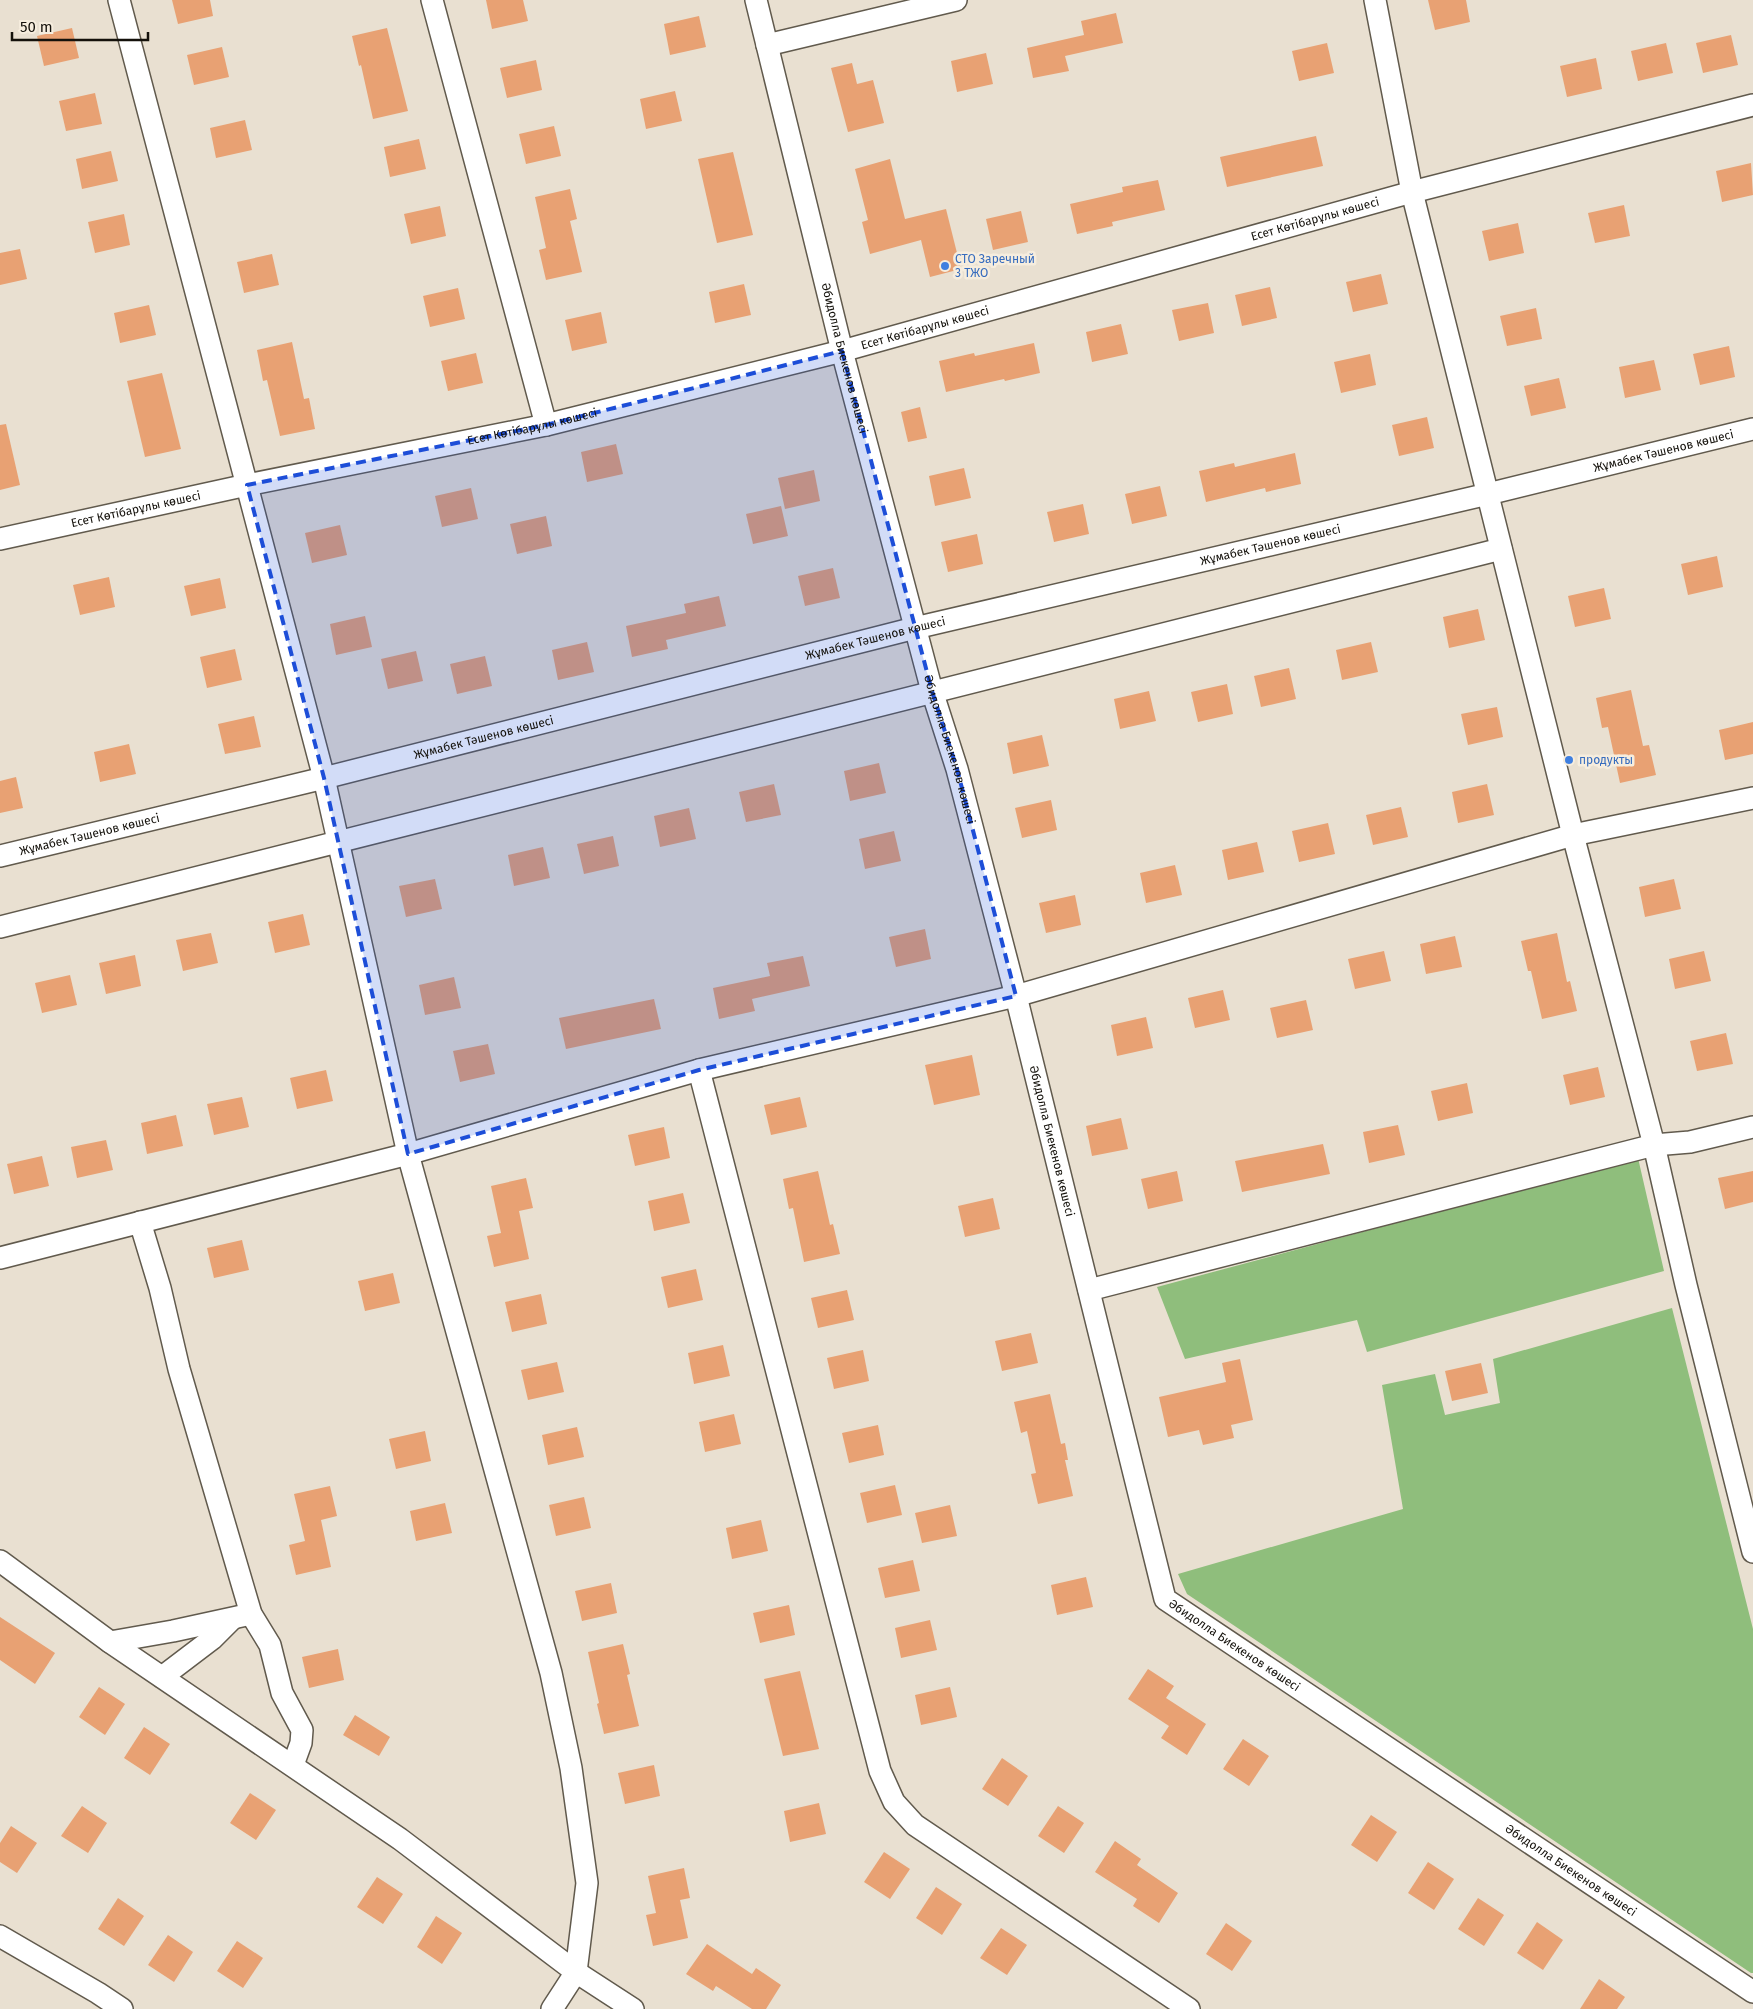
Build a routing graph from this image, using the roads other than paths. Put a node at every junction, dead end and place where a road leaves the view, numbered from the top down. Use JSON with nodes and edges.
{"nodes":[{"id":1,"x":119,"y":0,"type":"edge"},
{"id":2,"x":432,"y":0,"type":"edge"},
{"id":3,"x":756,"y":0,"type":"edge"},
{"id":4,"x":956,"y":0,"type":"edge"},
{"id":5,"x":1375,"y":0,"type":"edge"},
{"id":6,"x":767,"y":44,"type":"junction"},
{"id":7,"x":1753,"y":105,"type":"edge"},
{"id":8,"x":1412,"y":192,"type":"junction"},
{"id":9,"x":842,"y":351,"type":"junction"},
{"id":10,"x":546,"y":425,"type":"junction"},
{"id":11,"x":1753,"y":429,"type":"edge"},
{"id":12,"x":247,"y":486,"type":"junction"},
{"id":13,"x":1488,"y":494,"type":"junction"},
{"id":14,"x":0,"y":539,"type":"edge"},
{"id":15,"x":1501,"y":549,"type":"junction"},
{"id":16,"x":915,"y":628,"type":"junction"},
{"id":17,"x":932,"y":692,"type":"junction"},
{"id":18,"x":324,"y":778,"type":"junction"},
{"id":19,"x":1753,"y":798,"type":"edge"},
{"id":20,"x":1572,"y":835,"type":"junction"},
{"id":21,"x":337,"y":842,"type":"junction"},
{"id":22,"x":0,"y":856,"type":"edge"},
{"id":23,"x":0,"y":927,"type":"edge"},
{"id":24,"x":1016,"y":996,"type":"junction"},
{"id":25,"x":699,"y":1070,"type":"junction"},
{"id":26,"x":1753,"y":1127,"type":"edge"},
{"id":27,"x":1654,"y":1145,"type":"junction"},
{"id":28,"x":408,"y":1154,"type":"junction"},
{"id":29,"x":140,"y":1222,"type":"junction"},
{"id":30,"x":0,"y":1258,"type":"edge"},
{"id":31,"x":1089,"y":1290,"type":"junction"},
{"id":32,"x":1753,"y":1552,"type":"edge"},
{"id":33,"x":0,"y":1561,"type":"edge"},
{"id":34,"x":241,"y":1617,"type":"junction"},
{"id":35,"x":110,"y":1642,"type":"junction"},
{"id":36,"x":162,"y":1677,"type":"junction"},
{"id":37,"x":293,"y":1766,"type":"junction"},
{"id":38,"x":0,"y":1936,"type":"edge"},
{"id":39,"x":576,"y":1972,"type":"junction"},
{"id":40,"x":1753,"y":1992,"type":"edge"},
{"id":41,"x":122,"y":2009,"type":"edge"},
{"id":42,"x":552,"y":2009,"type":"edge"},
{"id":43,"x":633,"y":2009,"type":"edge"},
{"id":44,"x":1189,"y":2009,"type":"edge"}],
"edges":[{"from":1,"to":12,"type":"street"},
{"from":2,"to":10,"type":"street"},
{"from":3,"to":6,"type":"street","name":"Әбидолла Биекенов көшесі"},
{"from":4,"to":6,"type":"street"},
{"from":5,"to":8,"type":"street"},
{"from":6,"to":9,"type":"street","name":"Әбидолла Биекенов көшесі"},
{"from":7,"to":8,"type":"street","name":"Есет Көтібарұлы көшесі"},
{"from":8,"to":9,"type":"street","name":"Есет Көтібарұлы көшесі"},
{"from":8,"to":13,"type":"street"},
{"from":9,"to":10,"type":"street","name":"Есет Көтібарұлы көшесі"},
{"from":9,"to":16,"type":"street","name":"Әбидолла Биекенов көшесі"},
{"from":10,"to":12,"type":"street","name":"Есет Көтібарұлы көшесі"},
{"from":11,"to":13,"type":"street","name":"Жұмабек Тәшенов көшесі"},
{"from":12,"to":14,"type":"street","name":"Есет Көтібарұлы көшесі"},
{"from":12,"to":18,"type":"street"},
{"from":13,"to":15,"type":"street"},
{"from":13,"to":16,"type":"street","name":"Жұмабек Тәшенов көшесі"},
{"from":15,"to":17,"type":"street"},
{"from":15,"to":20,"type":"street"},
{"from":16,"to":17,"type":"street","name":"Әбидолла Биекенов көшесі"},
{"from":16,"to":18,"type":"street","name":"Жұмабек Тәшенов көшесі"},
{"from":17,"to":21,"type":"street"},
{"from":17,"to":24,"type":"street","name":"Әбидолла Биекенов көшесі"},
{"from":18,"to":21,"type":"street"},
{"from":18,"to":22,"type":"street","name":"Жұмабек Тәшенов көшесі"},
{"from":19,"to":20,"type":"street"},
{"from":20,"to":24,"type":"street"},
{"from":20,"to":27,"type":"street"},
{"from":21,"to":23,"type":"street"},
{"from":21,"to":28,"type":"street"},
{"from":24,"to":25,"type":"street"},
{"from":24,"to":31,"type":"street","name":"Әбидолла Биекенов көшесі"},
{"from":25,"to":28,"type":"street"},
{"from":25,"to":44,"type":"street"},
{"from":26,"to":27,"type":"street"},
{"from":27,"to":31,"type":"street"},
{"from":27,"to":32,"type":"street"},
{"from":28,"to":29,"type":"street"},
{"from":28,"to":39,"type":"street"},
{"from":29,"to":30,"type":"street"},
{"from":29,"to":34,"type":"street"},
{"from":31,"to":40,"type":"street","name":"Әбидолла Биекенов көшесі"},
{"from":33,"to":35,"type":"street"},
{"from":34,"to":35,"type":"street"},
{"from":34,"to":36,"type":"street"},
{"from":34,"to":37,"type":"street"},
{"from":35,"to":36,"type":"street"},
{"from":36,"to":37,"type":"street"},
{"from":37,"to":39,"type":"street"},
{"from":38,"to":41,"type":"street"},
{"from":39,"to":42,"type":"street"},
{"from":39,"to":43,"type":"street"}]}
